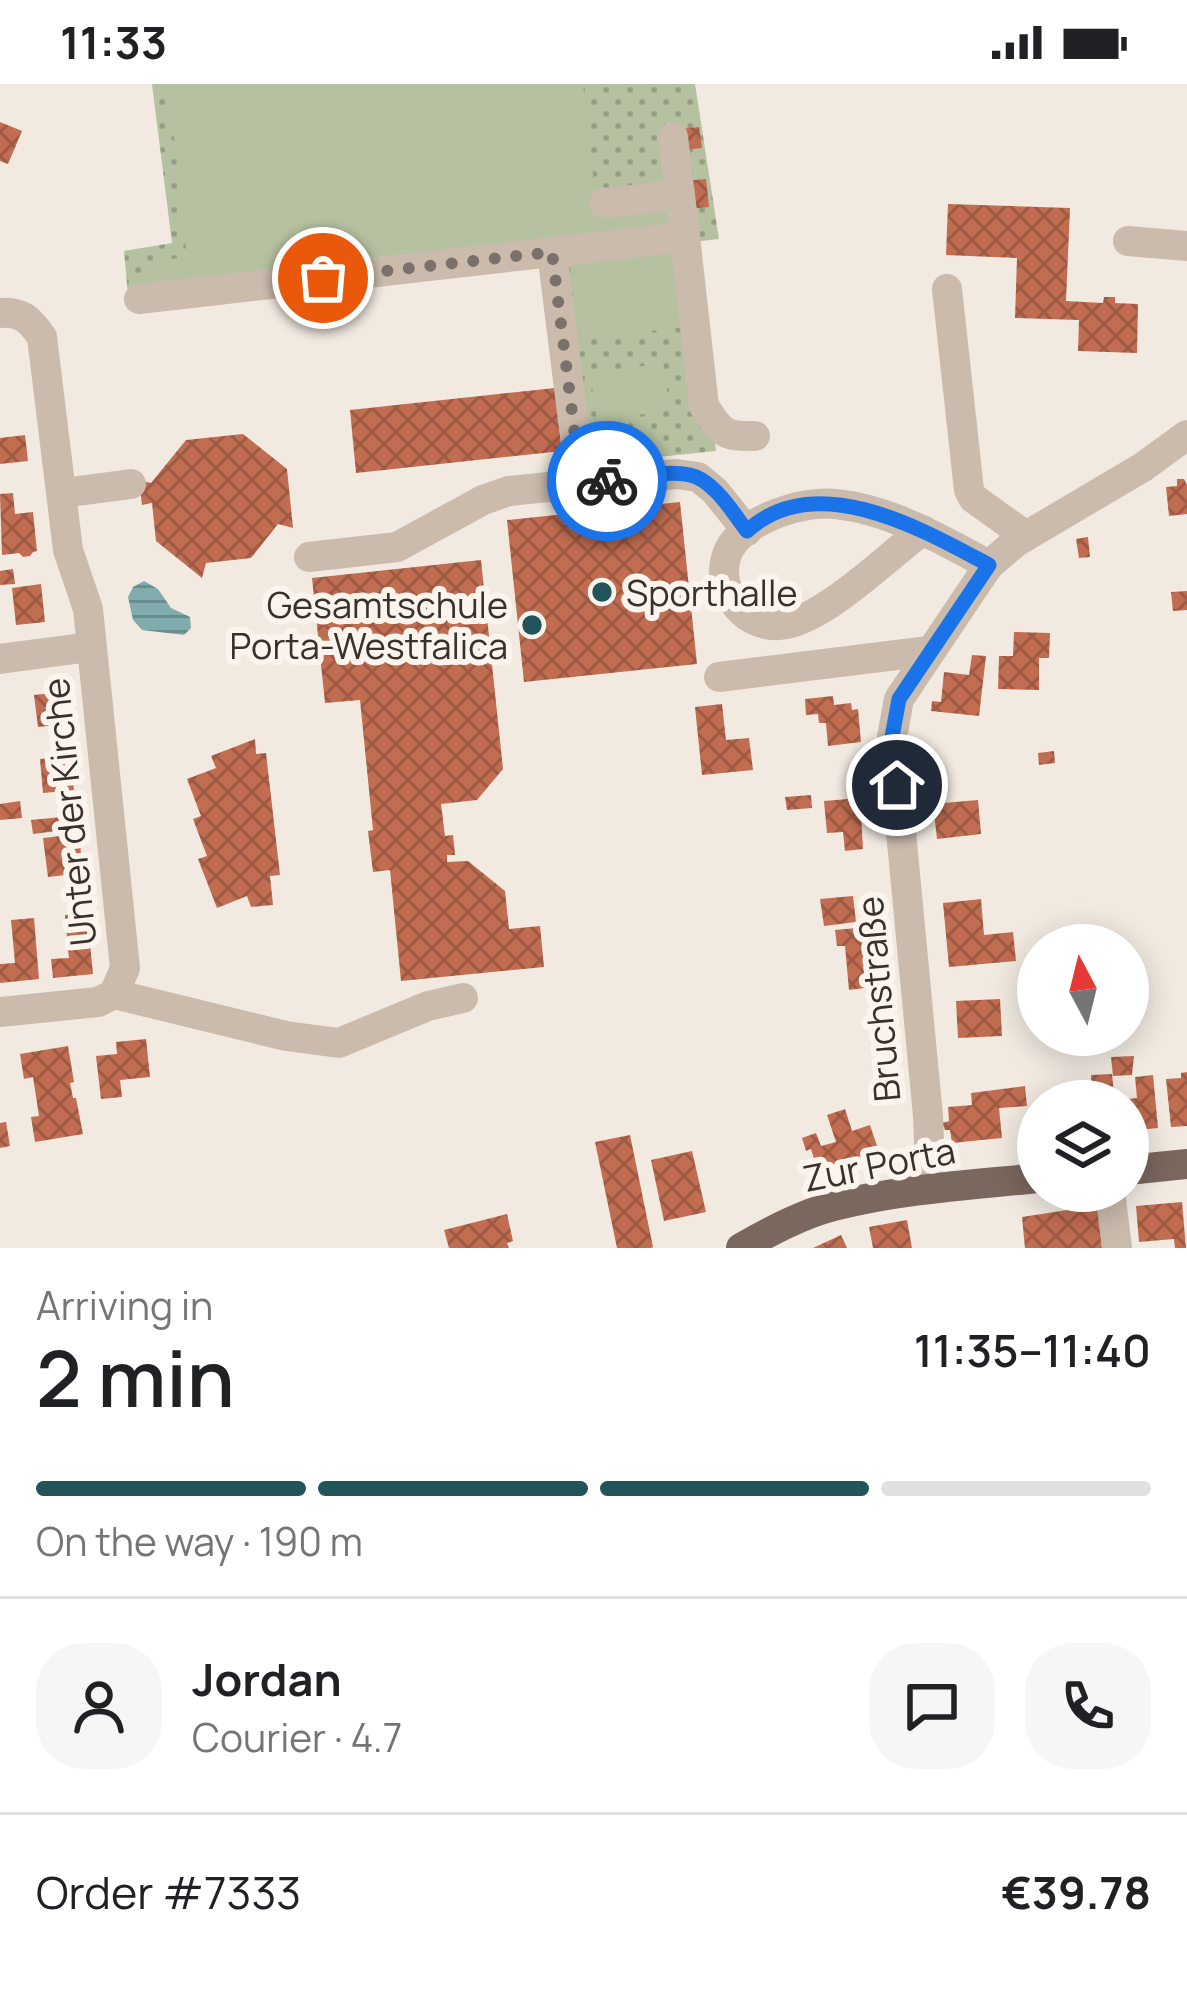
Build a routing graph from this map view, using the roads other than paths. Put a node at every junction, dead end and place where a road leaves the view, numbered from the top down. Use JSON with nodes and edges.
{"nodes":[{"id":1,"x":673,"y":137,"type":"dead end"},
{"id":2,"x":680,"y":195,"type":"junction"},
{"id":3,"x":604,"y":203,"type":"dead end"},
{"id":4,"x":686,"y":237,"type":"junction"},
{"id":5,"x":1128,"y":241,"type":"dead end"},
{"id":6,"x":1187,"y":246,"type":"edge"},
{"id":7,"x":552,"y":252,"type":"junction"},
{"id":8,"x":947,"y":289,"type":"dead end"},
{"id":9,"x":139,"y":299,"type":"dead end"},
{"id":10,"x":0,"y":313,"type":"edge"},
{"id":11,"x":1187,"y":434,"type":"edge"},
{"id":12,"x":755,"y":436,"type":"dead end"},
{"id":13,"x":131,"y":484,"type":"dead end"},
{"id":14,"x":581,"y":484,"type":"junction"},
{"id":15,"x":63,"y":494,"type":"junction"},
{"id":16,"x":922,"y":530,"type":"junction"},
{"id":17,"x":747,"y":531,"type":"junction"},
{"id":18,"x":1026,"y":536,"type":"junction"},
{"id":19,"x":309,"y":557,"type":"dead end"},
{"id":20,"x":989,"y":565,"type":"junction"},
{"id":21,"x":91,"y":647,"type":"junction"},
{"id":22,"x":929,"y":651,"type":"junction"},
{"id":23,"x":0,"y":659,"type":"edge"},
{"id":24,"x":719,"y":677,"type":"dead end"},
{"id":25,"x":114,"y":994,"type":"junction"},
{"id":26,"x":464,"y":998,"type":"dead end"},
{"id":27,"x":0,"y":1012,"type":"edge"},
{"id":28,"x":1187,"y":1164,"type":"edge"},
{"id":29,"x":1149,"y":1168,"type":"edge"},
{"id":30,"x":1017,"y":1180,"type":"edge"},
{"id":31,"x":931,"y":1189,"type":"junction"},
{"id":32,"x":1113,"y":1212,"type":"edge"},
{"id":33,"x":741,"y":1248,"type":"edge"},
{"id":34,"x":1117,"y":1248,"type":"edge"}],
"edges":[{"from":1,"to":2,"type":"street"},
{"from":2,"to":3,"type":"street"},
{"from":2,"to":4,"type":"street"},
{"from":4,"to":7,"type":"street"},
{"from":4,"to":12,"type":"street"},
{"from":5,"to":6,"type":"street"},
{"from":7,"to":9,"type":"street"},
{"from":7,"to":14,"type":"street"},
{"from":8,"to":18,"type":"street"},
{"from":10,"to":15,"type":"street","name":"Unter der Kirche"},
{"from":11,"to":18,"type":"street","name":"Bruchstraße"},
{"from":13,"to":15,"type":"street"},
{"from":14,"to":17,"type":"street"},
{"from":14,"to":19,"type":"street"},
{"from":15,"to":21,"type":"street","name":"Unter der Kirche"},
{"from":16,"to":17,"type":"street"},
{"from":16,"to":17,"type":"street"},
{"from":16,"to":20,"type":"street"},
{"from":18,"to":20,"type":"street","name":"Bruchstraße"},
{"from":20,"to":22,"type":"street","name":"Bruchstraße"},
{"from":21,"to":23,"type":"street","name":"Unter der Kirche"},
{"from":21,"to":25,"type":"street","name":"Unter der Kirche"},
{"from":22,"to":24,"type":"street"},
{"from":22,"to":31,"type":"street","name":"Bruchstraße"},
{"from":25,"to":26,"type":"street"},
{"from":25,"to":27,"type":"street","name":"Unter der Kirche"},
{"from":28,"to":29,"type":"main road"},
{"from":30,"to":31,"type":"main road","name":"Zur Porta"},
{"from":31,"to":33,"type":"main road","name":"Zur Porta"},
{"from":32,"to":34,"type":"street"}]}
